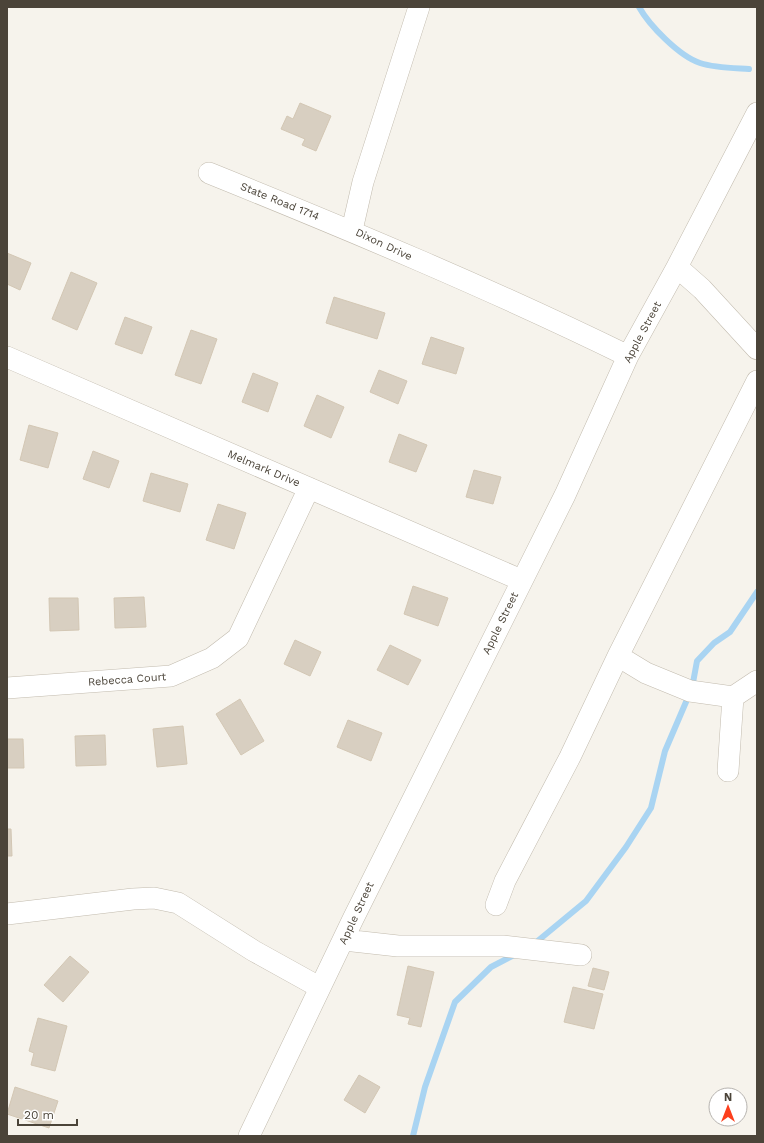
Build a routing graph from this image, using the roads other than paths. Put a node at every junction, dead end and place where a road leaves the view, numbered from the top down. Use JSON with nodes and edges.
{"nodes":[{"id":1,"x":419,"y":7,"type":"edge"},
{"id":2,"x":757,"y":113,"type":"edge"},
{"id":3,"x":209,"y":173,"type":"dead end"},
{"id":4,"x":352,"y":230,"type":"junction"},
{"id":5,"x":677,"y":266,"type":"junction"},
{"id":6,"x":757,"y":349,"type":"edge"},
{"id":7,"x":628,"y":356,"type":"junction"},
{"id":8,"x":7,"y":357,"type":"edge"},
{"id":9,"x":757,"y":381,"type":"edge"},
{"id":10,"x":309,"y":488,"type":"junction"},
{"id":11,"x":521,"y":580,"type":"junction"},
{"id":12,"x":618,"y":656,"type":"junction"},
{"id":13,"x":757,"y":681,"type":"edge"},
{"id":14,"x":7,"y":688,"type":"edge"},
{"id":15,"x":733,"y":697,"type":"junction"},
{"id":16,"x":728,"y":771,"type":"dead end"},
{"id":17,"x":496,"y":905,"type":"dead end"},
{"id":18,"x":7,"y":914,"type":"edge"},
{"id":19,"x":344,"y":940,"type":"junction"},
{"id":20,"x":581,"y":955,"type":"dead end"},
{"id":21,"x":319,"y":987,"type":"junction"},
{"id":22,"x":249,"y":1136,"type":"edge"}],
"edges":[{"from":1,"to":4,"type":"street","name":"Dixon Drive"},
{"from":2,"to":5,"type":"street","name":"Apple Street"},
{"from":3,"to":4,"type":"street","name":"State Road 1714"},
{"from":4,"to":7,"type":"street","name":"Dixon Drive"},
{"from":5,"to":6,"type":"street"},
{"from":5,"to":7,"type":"street","name":"Apple Street"},
{"from":7,"to":11,"type":"street","name":"Apple Street"},
{"from":8,"to":10,"type":"street","name":"Melmark Drive"},
{"from":9,"to":12,"type":"street"},
{"from":10,"to":11,"type":"street","name":"Melmark Drive"},
{"from":10,"to":14,"type":"street","name":"Rebecca Court"},
{"from":11,"to":19,"type":"street","name":"Apple Street"},
{"from":12,"to":15,"type":"street"},
{"from":12,"to":17,"type":"street"},
{"from":13,"to":15,"type":"street"},
{"from":15,"to":16,"type":"street"},
{"from":18,"to":21,"type":"street"},
{"from":19,"to":20,"type":"street"},
{"from":19,"to":21,"type":"street","name":"Apple Street"},
{"from":21,"to":22,"type":"street","name":"Apple Street"}]}
